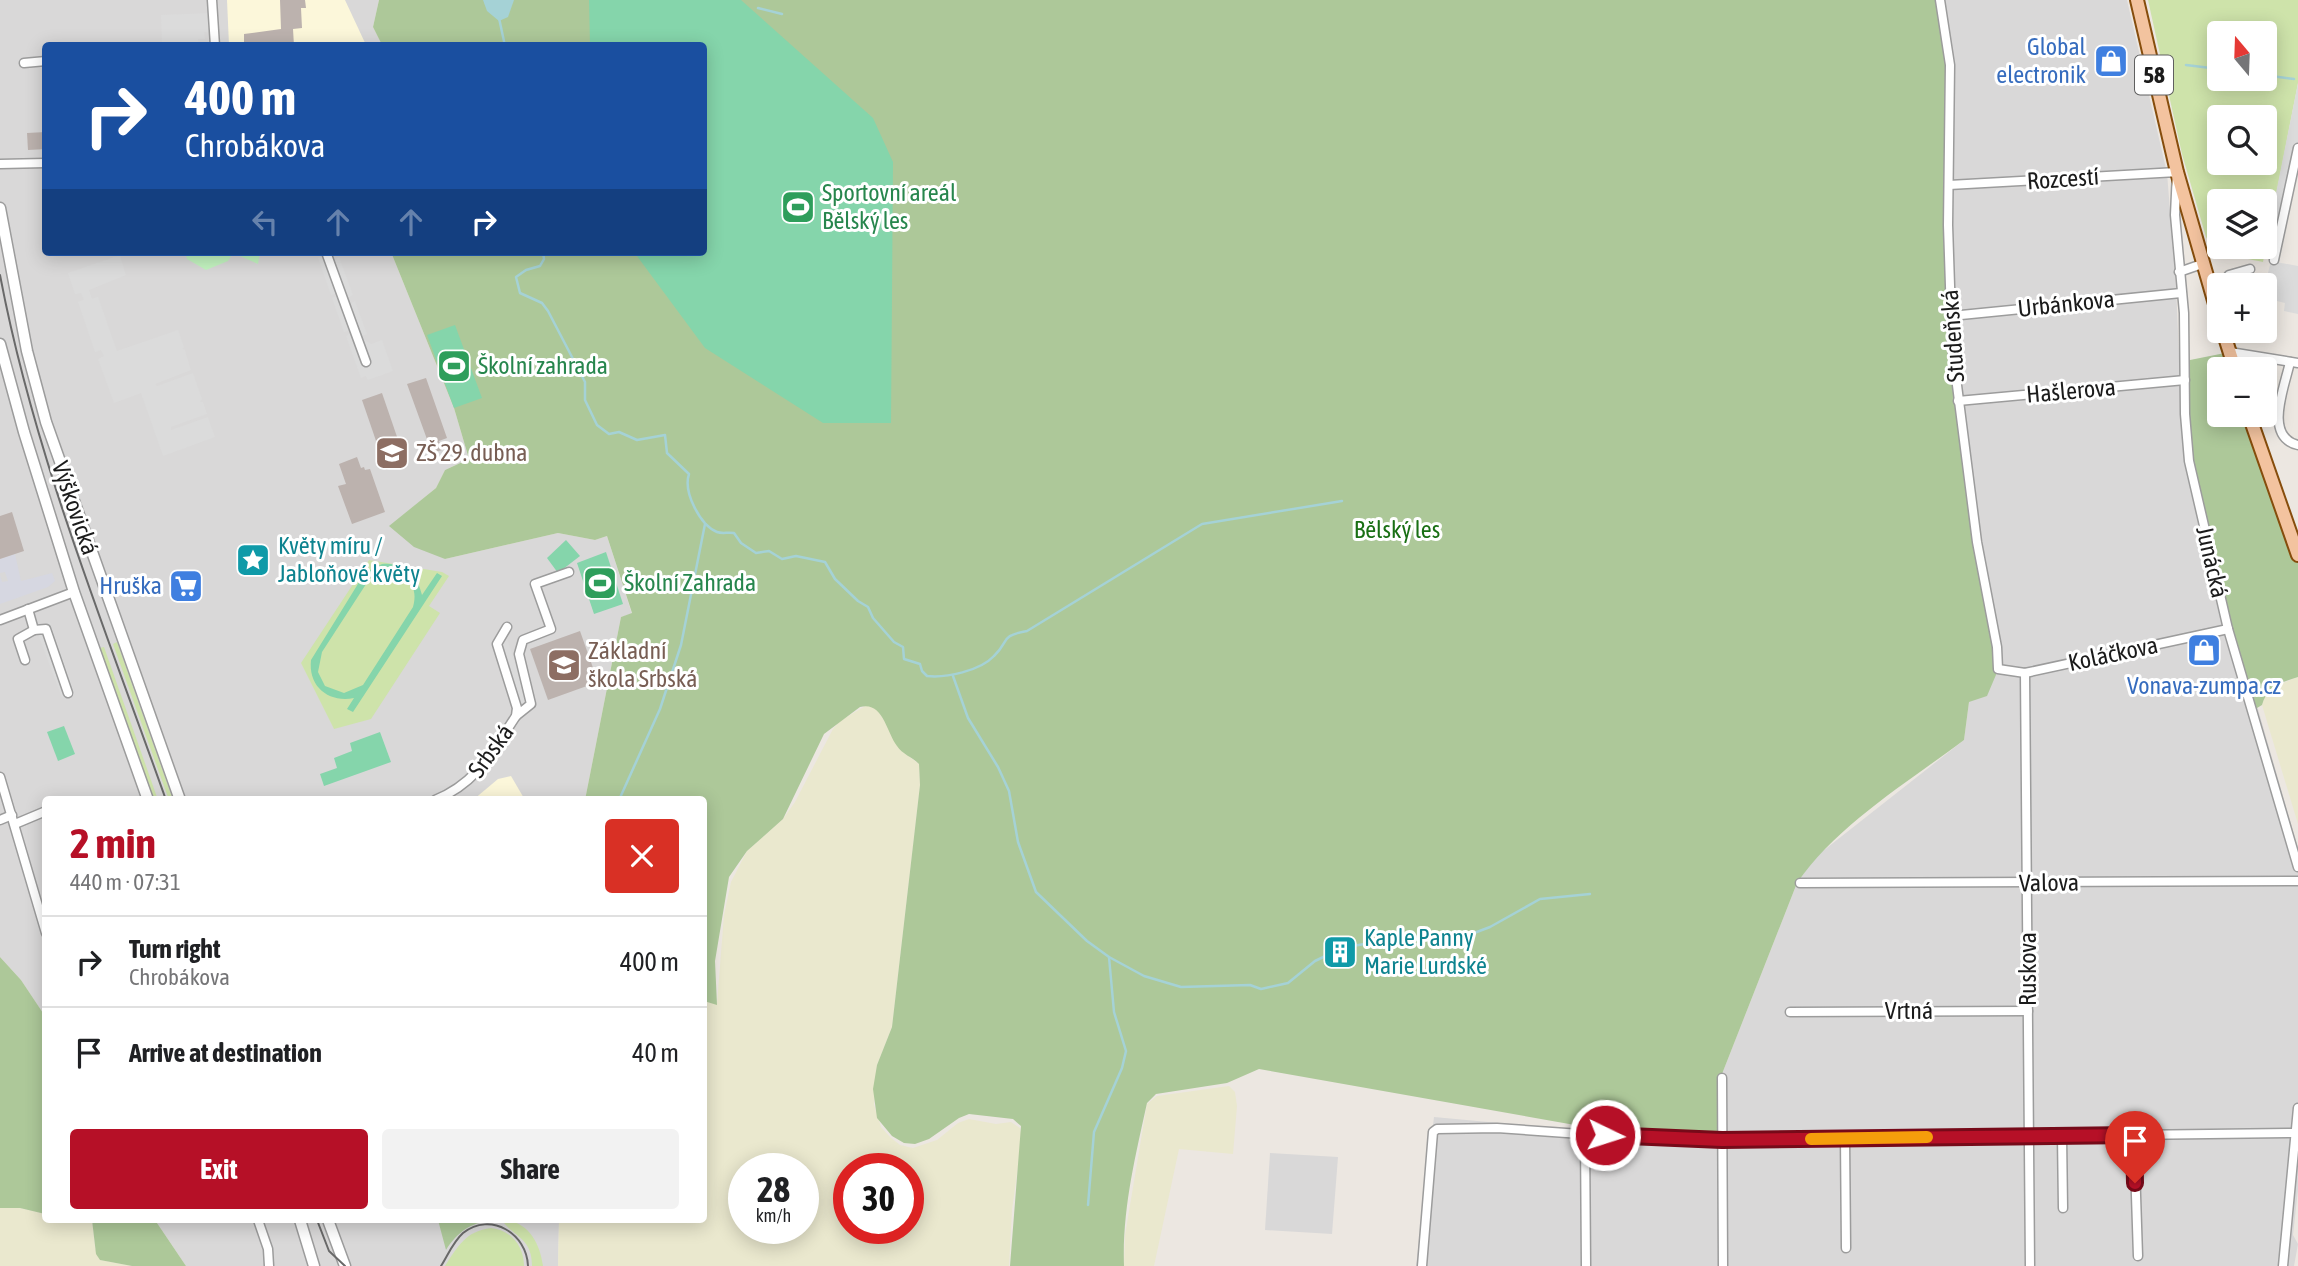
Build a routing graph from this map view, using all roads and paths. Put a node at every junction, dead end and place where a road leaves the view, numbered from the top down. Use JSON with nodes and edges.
{"nodes":[{"id":1,"x":212,"y":0,"type":"edge"},
{"id":2,"x":1940,"y":0,"type":"edge"},
{"id":3,"x":2137,"y":0,"type":"edge"},
{"id":4,"x":215,"y":42,"type":"edge"},
{"id":5,"x":42,"y":61,"type":"edge"},
{"id":6,"x":24,"y":63,"type":"dead end"},
{"id":7,"x":2298,"y":148,"type":"edge"},
{"id":8,"x":42,"y":163,"type":"edge"},
{"id":9,"x":0,"y":164,"type":"edge"},
{"id":10,"x":2177,"y":172,"type":"junction"},
{"id":11,"x":1948,"y":185,"type":"junction"},
{"id":12,"x":0,"y":208,"type":"edge"},
{"id":13,"x":328,"y":256,"type":"edge"},
{"id":14,"x":2274,"y":260,"type":"dead end"},
{"id":15,"x":2202,"y":264,"type":"junction"},
{"id":16,"x":2250,"y":269,"type":"dead end"},
{"id":17,"x":2179,"y":272,"type":"junction"},
{"id":18,"x":2236,"y":273,"type":"edge"},
{"id":19,"x":2207,"y":280,"type":"edge"},
{"id":20,"x":2182,"y":293,"type":"junction"},
{"id":21,"x":1951,"y":316,"type":"junction"},
{"id":22,"x":2227,"y":343,"type":"edge"},
{"id":23,"x":0,"y":344,"type":"edge"},
{"id":24,"x":2230,"y":352,"type":"junction"},
{"id":25,"x":2231,"y":357,"type":"edge"},
{"id":26,"x":366,"y":362,"type":"dead end"},
{"id":27,"x":2294,"y":363,"type":"edge"},
{"id":28,"x":2185,"y":380,"type":"junction"},
{"id":29,"x":1958,"y":401,"type":"junction"},
{"id":30,"x":2253,"y":427,"type":"edge"},
{"id":31,"x":2298,"y":445,"type":"edge"},
{"id":32,"x":2298,"y":555,"type":"edge"},
{"id":33,"x":569,"y":572,"type":"dead end"},
{"id":34,"x":74,"y":592,"type":"junction"},
{"id":35,"x":28,"y":609,"type":"junction"},
{"id":36,"x":0,"y":620,"type":"edge"},
{"id":37,"x":507,"y":627,"type":"dead end"},
{"id":38,"x":2228,"y":629,"type":"junction"},
{"id":39,"x":34,"y":630,"type":"junction"},
{"id":40,"x":25,"y":660,"type":"dead end"},
{"id":41,"x":1998,"y":668,"type":"joint"},
{"id":42,"x":2025,"y":673,"type":"junction"},
{"id":43,"x":68,"y":693,"type":"dead end"},
{"id":44,"x":516,"y":716,"type":"junction"},
{"id":45,"x":0,"y":777,"type":"edge"},
{"id":46,"x":147,"y":796,"type":"edge"},
{"id":47,"x":179,"y":796,"type":"edge"},
{"id":48,"x":444,"y":796,"type":"edge"},
{"id":49,"x":42,"y":812,"type":"edge"},
{"id":50,"x":14,"y":819,"type":"junction"},
{"id":51,"x":0,"y":820,"type":"edge"},
{"id":52,"x":2298,"y":867,"type":"edge"},
{"id":53,"x":2298,"y":881,"type":"edge"},
{"id":54,"x":1800,"y":883,"type":"dead end"},
{"id":55,"x":2027,"y":883,"type":"junction"},
{"id":56,"x":42,"y":919,"type":"edge"},
{"id":57,"x":2028,"y":1011,"type":"junction"},
{"id":58,"x":1790,"y":1012,"type":"dead end"},
{"id":59,"x":1722,"y":1078,"type":"dead end"},
{"id":60,"x":2298,"y":1108,"type":"edge"},
{"id":61,"x":2296,"y":1133,"type":"junction"},
{"id":62,"x":1585,"y":1135,"type":"junction"},
{"id":63,"x":2134,"y":1135,"type":"junction"},
{"id":64,"x":2029,"y":1136,"type":"junction"},
{"id":65,"x":2062,"y":1136,"type":"junction"},
{"id":66,"x":1845,"y":1138,"type":"junction"},
{"id":67,"x":1722,"y":1140,"type":"junction"},
{"id":68,"x":2063,"y":1208,"type":"dead end"},
{"id":69,"x":259,"y":1223,"type":"edge"},
{"id":70,"x":301,"y":1223,"type":"edge"},
{"id":71,"x":329,"y":1223,"type":"edge"},
{"id":72,"x":1846,"y":1248,"type":"dead end"},
{"id":73,"x":2137,"y":1256,"type":"dead end"},
{"id":74,"x":269,"y":1266,"type":"edge"},
{"id":75,"x":314,"y":1266,"type":"edge"},
{"id":76,"x":345,"y":1266,"type":"edge"},
{"id":77,"x":1422,"y":1266,"type":"edge"},
{"id":78,"x":1586,"y":1266,"type":"edge"},
{"id":79,"x":1723,"y":1266,"type":"edge"},
{"id":80,"x":2030,"y":1266,"type":"edge"},
{"id":81,"x":2283,"y":1266,"type":"edge"}],
"edges":[{"from":1,"to":4,"type":"street"},
{"from":2,"to":11,"type":"street","name":"Studeňská"},
{"from":3,"to":10,"type":"main road","number":"58"},
{"from":5,"to":6,"type":"street"},
{"from":7,"to":14,"type":"street"},
{"from":8,"to":9,"type":"street"},
{"from":10,"to":11,"type":"street","name":"Rozcestí"},
{"from":10,"to":15,"type":"main road","number":"58"},
{"from":10,"to":17,"type":"street","name":"Junácká"},
{"from":11,"to":21,"type":"street","name":"Studeňská"},
{"from":12,"to":47,"type":"street","name":"Výškovická"},
{"from":13,"to":26,"type":"street"},
{"from":15,"to":17,"type":"street"},
{"from":15,"to":19,"type":"main road","number":"58"},
{"from":16,"to":18,"type":"street"},
{"from":17,"to":20,"type":"street","name":"Junácká"},
{"from":20,"to":21,"type":"street","name":"Urbánkova"},
{"from":20,"to":28,"type":"street","name":"Junácká"},
{"from":21,"to":29,"type":"street","name":"Studeňská"},
{"from":22,"to":24,"type":"main road"},
{"from":23,"to":34,"type":"street","name":"Výškovická"},
{"from":24,"to":25,"type":"main road"},
{"from":24,"to":27,"type":"street"},
{"from":27,"to":31,"type":"street"},
{"from":28,"to":29,"type":"street","name":"Hašlerova"},
{"from":28,"to":38,"type":"street","name":"Junácká"},
{"from":29,"to":41,"type":"street","name":"Studeňská"},
{"from":30,"to":32,"type":"main road"},
{"from":33,"to":44,"type":"street"},
{"from":34,"to":35,"type":"street"},
{"from":34,"to":46,"type":"street","name":"Výškovická"},
{"from":35,"to":36,"type":"street"},
{"from":35,"to":39,"type":"street"},
{"from":37,"to":44,"type":"street","name":"Srbská"},
{"from":38,"to":42,"type":"street","name":"Koláčkova"},
{"from":38,"to":52,"type":"street","name":"Junácká"},
{"from":39,"to":40,"type":"street"},
{"from":39,"to":43,"type":"street"},
{"from":41,"to":42,"type":"street","name":"Koláčkova"},
{"from":42,"to":55,"type":"street","name":"Ruskova"},
{"from":44,"to":48,"type":"street","name":"Srbská"},
{"from":45,"to":50,"type":"street"},
{"from":49,"to":50,"type":"street"},
{"from":50,"to":51,"type":"street"},
{"from":50,"to":56,"type":"street"},
{"from":53,"to":55,"type":"street","name":"Valova"},
{"from":54,"to":55,"type":"street","name":"Valova"},
{"from":55,"to":57,"type":"street","name":"Ruskova"},
{"from":57,"to":58,"type":"street","name":"Vrtná"},
{"from":57,"to":64,"type":"street","name":"Ruskova"},
{"from":59,"to":67,"type":"street"},
{"from":60,"to":61,"type":"street"},
{"from":61,"to":63,"type":"street"},
{"from":61,"to":81,"type":"street"},
{"from":62,"to":67,"type":"street"},
{"from":62,"to":77,"type":"street"},
{"from":62,"to":78,"type":"street"},
{"from":63,"to":65,"type":"street"},
{"from":63,"to":73,"type":"street"},
{"from":64,"to":65,"type":"street"},
{"from":64,"to":66,"type":"street"},
{"from":64,"to":80,"type":"street","name":"Ruskova"},
{"from":65,"to":68,"type":"street"},
{"from":66,"to":67,"type":"street"},
{"from":66,"to":72,"type":"street"},
{"from":67,"to":79,"type":"street"},
{"from":69,"to":74,"type":"street"},
{"from":70,"to":75,"type":"street"},
{"from":71,"to":76,"type":"street"}]}
